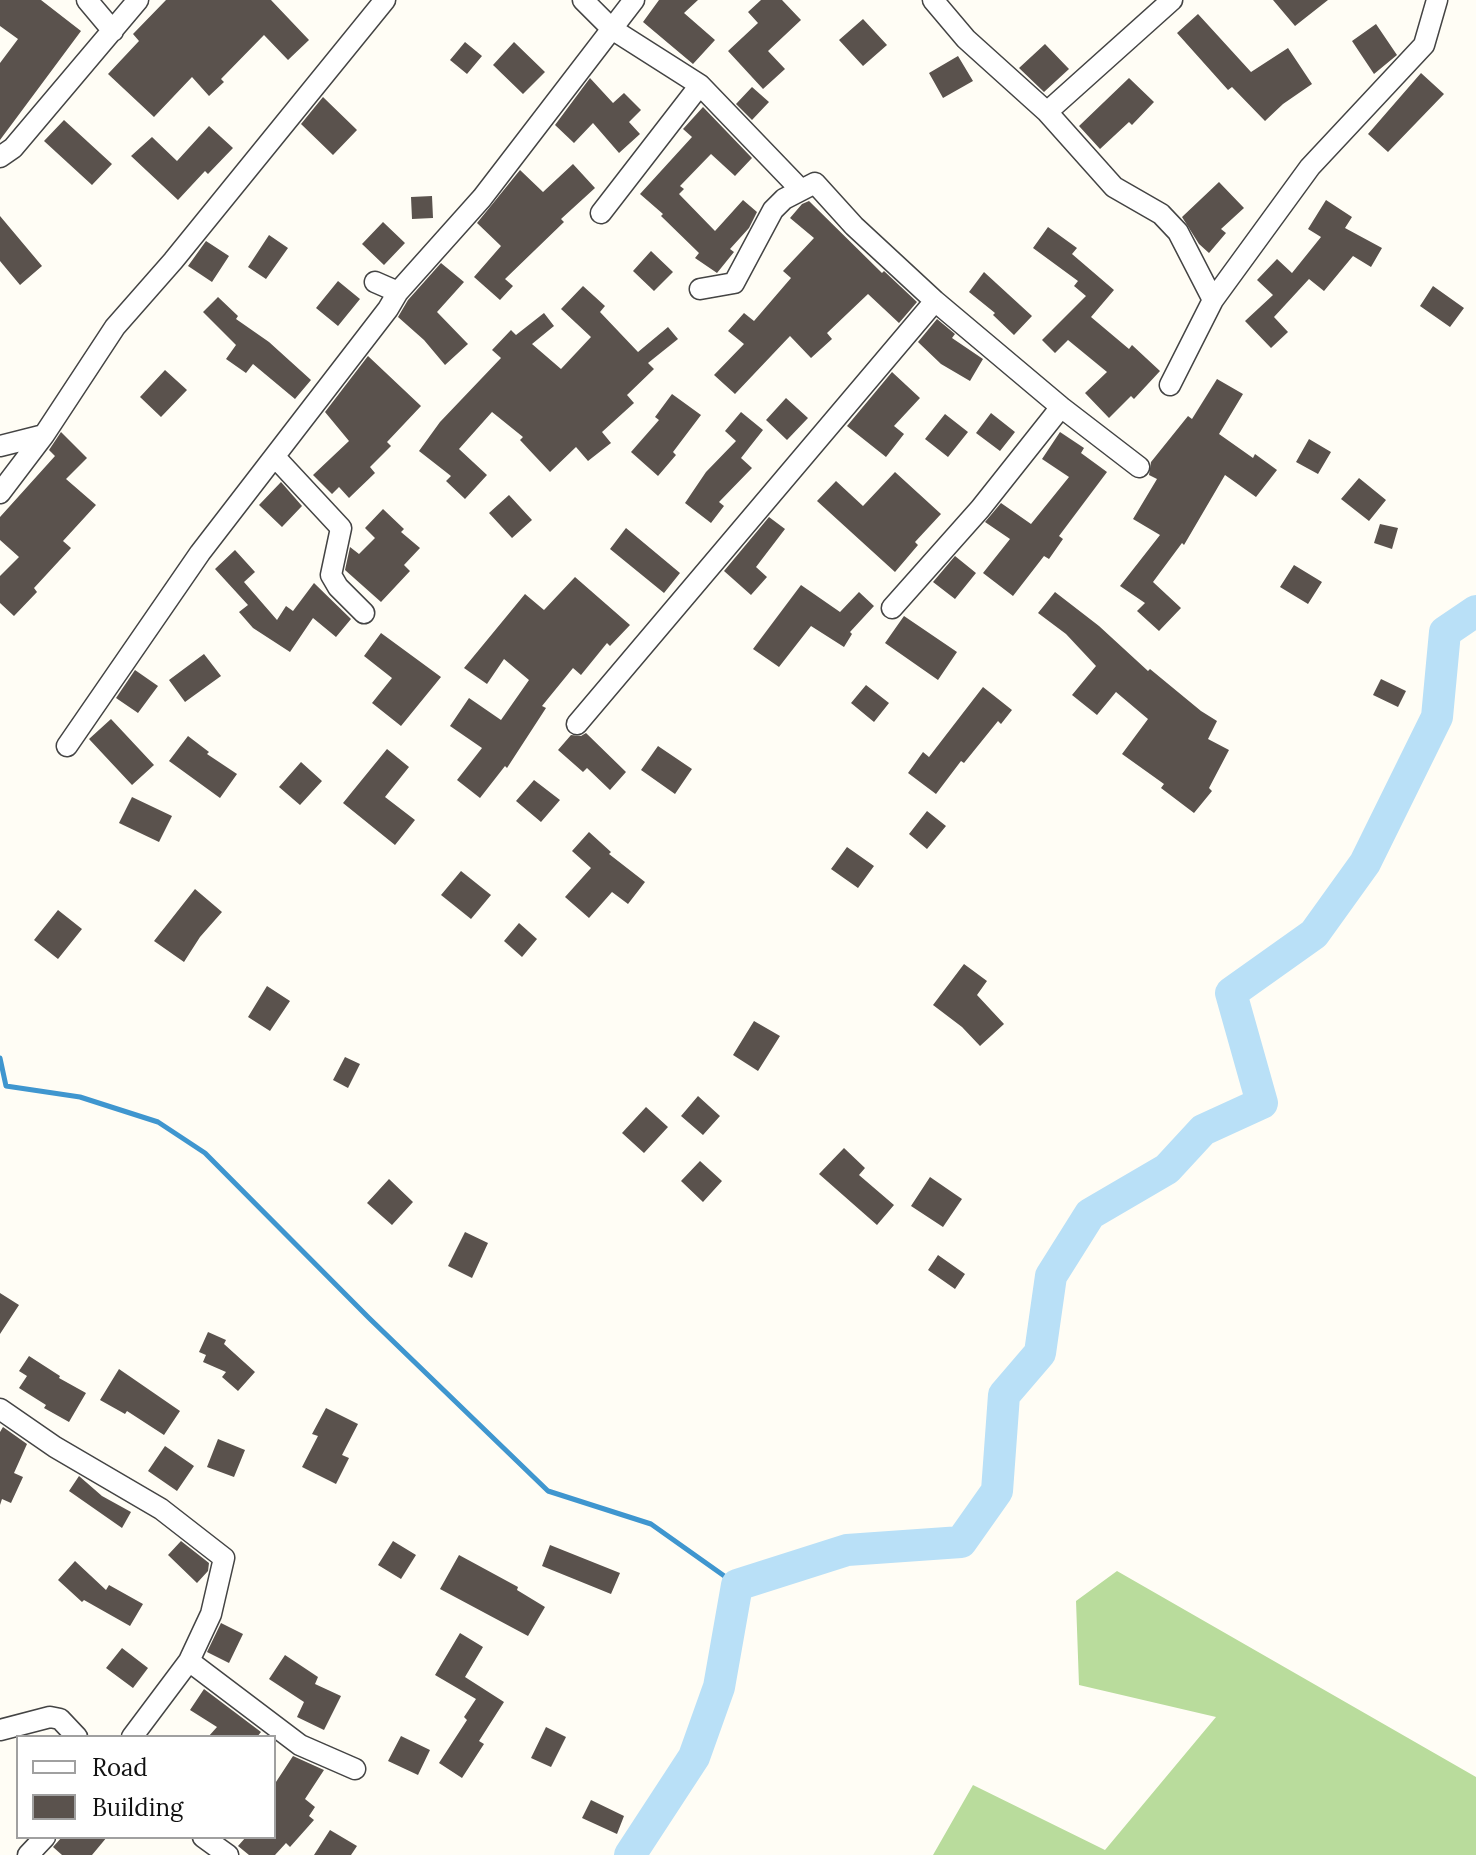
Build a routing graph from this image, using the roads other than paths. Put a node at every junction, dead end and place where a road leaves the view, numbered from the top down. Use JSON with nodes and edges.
{"nodes":[{"id":1,"x":87,"y":0,"type":"edge"},
{"id":2,"x":138,"y":0,"type":"edge"},
{"id":3,"x":384,"y":0,"type":"edge"},
{"id":4,"x":583,"y":0,"type":"edge"},
{"id":5,"x":634,"y":0,"type":"edge"},
{"id":6,"x":933,"y":0,"type":"edge"},
{"id":7,"x":1172,"y":0,"type":"edge"},
{"id":8,"x":1437,"y":0,"type":"edge"},
{"id":9,"x":612,"y":29,"type":"junction"},
{"id":10,"x":113,"y":31,"type":"junction"},
{"id":11,"x":700,"y":85,"type":"junction"},
{"id":12,"x":1047,"y":112,"type":"junction"},
{"id":13,"x":0,"y":157,"type":"edge"},
{"id":14,"x":801,"y":190,"type":"junction"},
{"id":15,"x":601,"y":213,"type":"dead end"},
{"id":16,"x":375,"y":282,"type":"dead end"},
{"id":17,"x":700,"y":289,"type":"dead end"},
{"id":18,"x":398,"y":292,"type":"junction"},
{"id":19,"x":1213,"y":300,"type":"junction"},
{"id":20,"x":935,"y":301,"type":"junction"},
{"id":21,"x":1170,"y":385,"type":"dead end"},
{"id":22,"x":1061,"y":407,"type":"junction"},
{"id":23,"x":44,"y":435,"type":"junction"},
{"id":24,"x":0,"y":446,"type":"edge"},
{"id":25,"x":275,"y":457,"type":"junction"},
{"id":26,"x":1139,"y":467,"type":"dead end"},
{"id":27,"x":0,"y":493,"type":"edge"},
{"id":28,"x":892,"y":608,"type":"dead end"},
{"id":29,"x":364,"y":613,"type":"dead end"},
{"id":30,"x":577,"y":724,"type":"dead end"},
{"id":31,"x":67,"y":746,"type":"dead end"},
{"id":32,"x":0,"y":1409,"type":"edge"},
{"id":33,"x":189,"y":1661,"type":"junction"},
{"id":34,"x":0,"y":1730,"type":"edge"},
{"id":35,"x":75,"y":1735,"type":"edge"},
{"id":36,"x":134,"y":1735,"type":"edge"},
{"id":37,"x":355,"y":1769,"type":"dead end"},
{"id":38,"x":43,"y":1839,"type":"edge"},
{"id":39,"x":206,"y":1839,"type":"edge"},
{"id":40,"x":28,"y":1855,"type":"edge"},
{"id":41,"x":228,"y":1855,"type":"edge"}],
"edges":[{"from":1,"to":10,"type":"street"},
{"from":2,"to":10,"type":"street"},
{"from":3,"to":23,"type":"street"},
{"from":4,"to":9,"type":"street"},
{"from":5,"to":9,"type":"street"},
{"from":6,"to":12,"type":"street"},
{"from":7,"to":12,"type":"street"},
{"from":8,"to":19,"type":"street"},
{"from":9,"to":11,"type":"street"},
{"from":9,"to":18,"type":"street"},
{"from":10,"to":13,"type":"street"},
{"from":11,"to":14,"type":"street"},
{"from":11,"to":15,"type":"street"},
{"from":12,"to":19,"type":"street"},
{"from":14,"to":17,"type":"street"},
{"from":14,"to":20,"type":"street"},
{"from":16,"to":18,"type":"street"},
{"from":18,"to":25,"type":"street"},
{"from":19,"to":21,"type":"street"},
{"from":20,"to":22,"type":"street"},
{"from":20,"to":30,"type":"street"},
{"from":22,"to":26,"type":"street"},
{"from":22,"to":28,"type":"street"},
{"from":23,"to":24,"type":"street"},
{"from":23,"to":27,"type":"street"},
{"from":25,"to":29,"type":"street"},
{"from":25,"to":31,"type":"street"},
{"from":32,"to":33,"type":"street"},
{"from":33,"to":36,"type":"street"},
{"from":33,"to":37,"type":"street"},
{"from":34,"to":35,"type":"street"},
{"from":38,"to":40,"type":"street"},
{"from":39,"to":41,"type":"street"}]}
